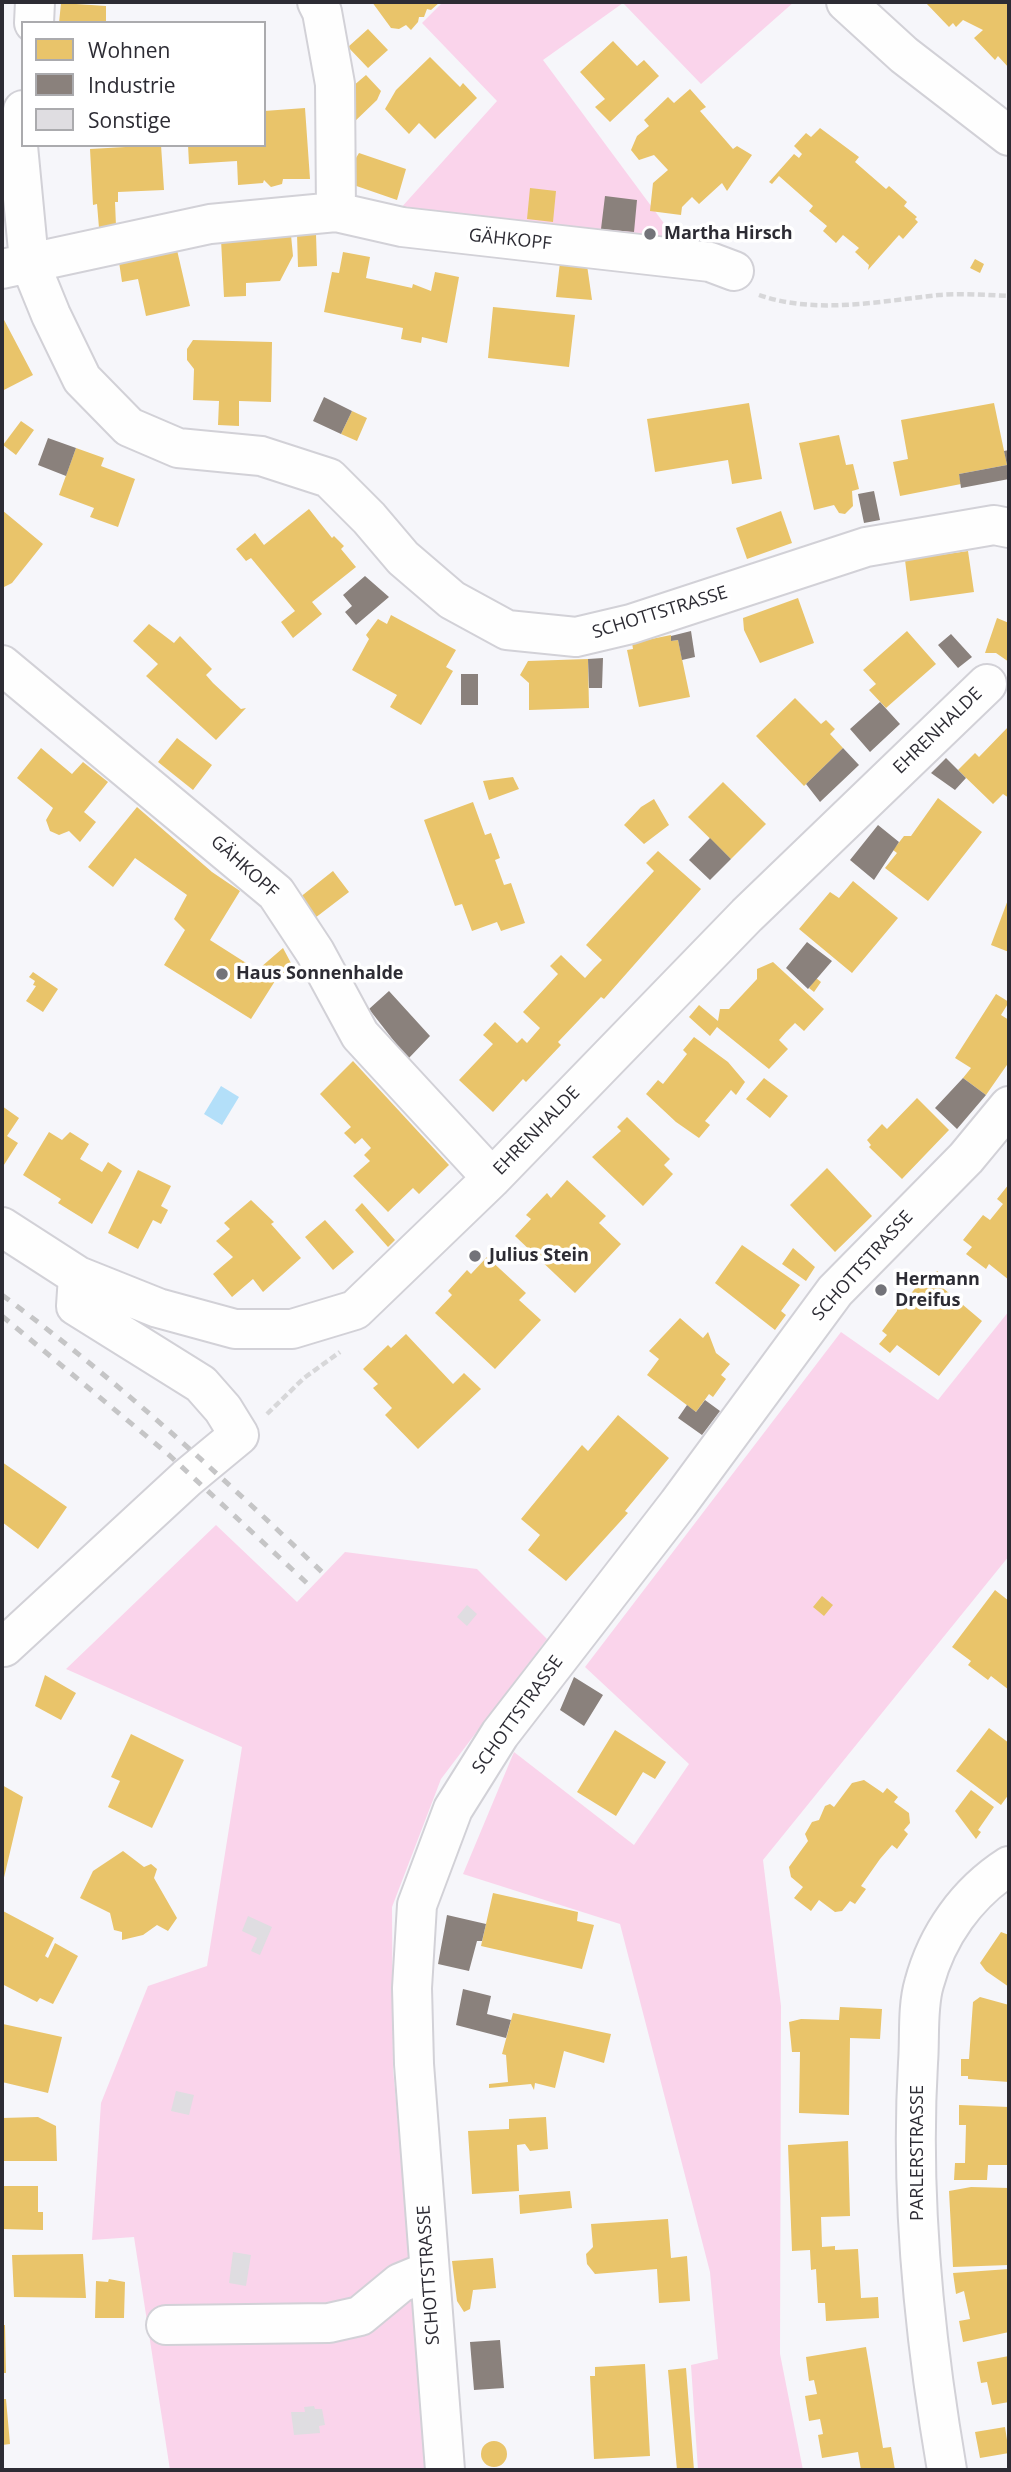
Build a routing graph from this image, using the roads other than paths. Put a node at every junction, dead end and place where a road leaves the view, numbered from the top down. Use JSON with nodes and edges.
{"nodes":[{"id":1,"x":35,"y":2,"type":"edge"},
{"id":2,"x":317,"y":2,"type":"edge"},
{"id":3,"x":846,"y":2,"type":"edge"},
{"id":4,"x":34,"y":21,"type":"edge"},
{"id":5,"x":21,"y":124,"type":"edge"},
{"id":6,"x":1009,"y":136,"type":"edge"},
{"id":7,"x":336,"y":212,"type":"junction"},
{"id":8,"x":15,"y":265,"type":"edge"},
{"id":9,"x":734,"y":271,"type":"road end"},
{"id":10,"x":1009,"y":528,"type":"edge"},
{"id":11,"x":7,"y":680,"type":"edge"},
{"id":12,"x":987,"y":684,"type":"dead end"},
{"id":13,"x":1009,"y":1106,"type":"edge"},
{"id":14,"x":492,"y":1178,"type":"junction"},
{"id":15,"x":2,"y":1227,"type":"edge"},
{"id":16,"x":78,"y":1276,"type":"junction"},
{"id":17,"x":2,"y":1642,"type":"edge"},
{"id":18,"x":1009,"y":1866,"type":"edge"},
{"id":19,"x":429,"y":2271,"type":"junction"},
{"id":20,"x":166,"y":2325,"type":"dead end"},
{"id":21,"x":445,"y":2470,"type":"edge"},
{"id":22,"x":947,"y":2470,"type":"edge"}],
"edges":[{"from":1,"to":4,"type":"street"},
{"from":2,"to":7,"type":"street"},
{"from":3,"to":6,"type":"street"},
{"from":5,"to":8,"type":"street","name":"SCHOTTSTRASSE"},
{"from":7,"to":8,"type":"street","name":"GÄHKOPF"},
{"from":7,"to":9,"type":"street","name":"GÄHKOPF"},
{"from":8,"to":10,"type":"street","name":"SCHOTTSTRASSE"},
{"from":11,"to":14,"type":"street","name":"GÄHKOPF"},
{"from":12,"to":14,"type":"street","name":"EHRENHALDE"},
{"from":13,"to":19,"type":"street","name":"SCHOTTSTRASSE"},
{"from":14,"to":16,"type":"street","name":"EHRENHALDE"},
{"from":15,"to":16,"type":"street","name":"EHRENHALDE"},
{"from":16,"to":17,"type":"street"},
{"from":18,"to":22,"type":"street","name":"PARLERSTRASSE"},
{"from":19,"to":20,"type":"street"},
{"from":19,"to":21,"type":"street","name":"SCHOTTSTRASSE"}]}
